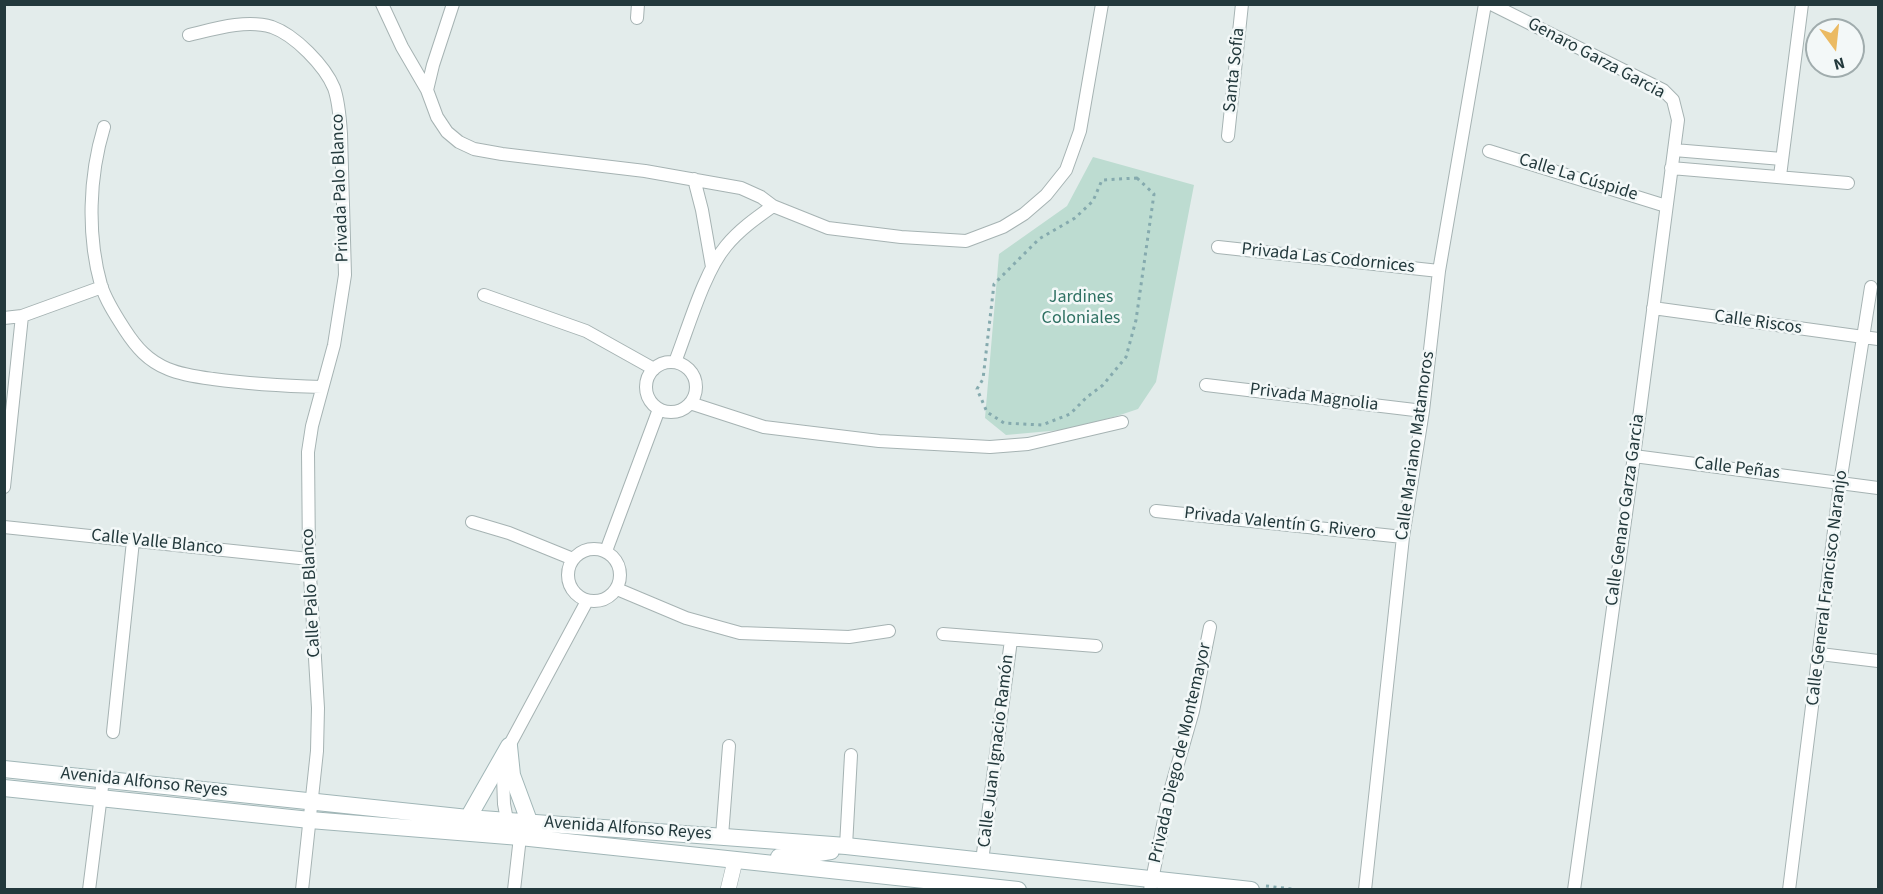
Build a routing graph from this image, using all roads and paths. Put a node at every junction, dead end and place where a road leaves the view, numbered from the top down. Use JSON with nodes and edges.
{"nodes":[{"id":1,"x":382,"y":4,"type":"edge"},
{"id":2,"x":453,"y":4,"type":"edge"},
{"id":3,"x":638,"y":4,"type":"edge"},
{"id":4,"x":1102,"y":4,"type":"edge"},
{"id":5,"x":1242,"y":4,"type":"edge"},
{"id":6,"x":1485,"y":4,"type":"edge"},
{"id":7,"x":1491,"y":4,"type":"edge"},
{"id":8,"x":1802,"y":4,"type":"edge"},
{"id":9,"x":638,"y":18,"type":"dead end"},
{"id":10,"x":189,"y":35,"type":"dead end"},
{"id":11,"x":427,"y":90,"type":"junction"},
{"id":12,"x":104,"y":127,"type":"dead end"},
{"id":13,"x":1677,"y":129,"type":"joint"},
{"id":14,"x":1228,"y":136,"type":"dead end"},
{"id":15,"x":1674,"y":150,"type":"junction"},
{"id":16,"x":1490,"y":151,"type":"dead end"},
{"id":17,"x":1782,"y":159,"type":"junction"},
{"id":18,"x":1671,"y":168,"type":"junction"},
{"id":19,"x":1780,"y":176,"type":"junction"},
{"id":20,"x":694,"y":179,"type":"junction"},
{"id":21,"x":1848,"y":183,"type":"dead end"},
{"id":22,"x":772,"y":206,"type":"junction"},
{"id":23,"x":1666,"y":206,"type":"junction"},
{"id":24,"x":1218,"y":247,"type":"dead end"},
{"id":25,"x":712,"y":267,"type":"junction"},
{"id":26,"x":1439,"y":272,"type":"junction"},
{"id":27,"x":102,"y":287,"type":"junction"},
{"id":28,"x":1871,"y":287,"type":"dead end"},
{"id":29,"x":484,"y":295,"type":"dead end"},
{"id":30,"x":1653,"y":308,"type":"junction"},
{"id":31,"x":22,"y":316,"type":"junction"},
{"id":32,"x":4,"y":318,"type":"edge"},
{"id":33,"x":1863,"y":337,"type":"junction"},
{"id":34,"x":1878,"y":339,"type":"edge"},
{"id":35,"x":675,"y":362,"type":"junction"},
{"id":36,"x":654,"y":369,"type":"junction"},
{"id":37,"x":1103,"y":385,"type":"joint"},
{"id":38,"x":1206,"y":385,"type":"dead end"},
{"id":39,"x":322,"y":387,"type":"junction"},
{"id":40,"x":690,"y":403,"type":"junction"},
{"id":41,"x":659,"y":409,"type":"junction"},
{"id":42,"x":1423,"y":411,"type":"junction"},
{"id":43,"x":1122,"y":422,"type":"dead end"},
{"id":44,"x":1634,"y":456,"type":"junction"},
{"id":45,"x":1840,"y":483,"type":"junction"},
{"id":46,"x":4,"y":487,"type":"edge"},
{"id":47,"x":1878,"y":488,"type":"edge"},
{"id":48,"x":1156,"y":511,"type":"dead end"},
{"id":49,"x":472,"y":522,"type":"dead end"},
{"id":50,"x":4,"y":527,"type":"edge"},
{"id":51,"x":1403,"y":537,"type":"junction"},
{"id":52,"x":133,"y":541,"type":"junction"},
{"id":53,"x":606,"y":551,"type":"junction"},
{"id":54,"x":309,"y":559,"type":"junction"},
{"id":55,"x":573,"y":559,"type":"junction"},
{"id":56,"x":616,"y":589,"type":"junction"},
{"id":57,"x":587,"y":601,"type":"junction"},
{"id":58,"x":1210,"y":627,"type":"dead end"},
{"id":59,"x":889,"y":631,"type":"dead end"},
{"id":60,"x":943,"y":634,"type":"dead end"},
{"id":61,"x":1011,"y":640,"type":"junction"},
{"id":62,"x":1096,"y":646,"type":"dead end"},
{"id":63,"x":1820,"y":654,"type":"junction"},
{"id":64,"x":1878,"y":661,"type":"edge"},
{"id":65,"x":113,"y":732,"type":"dead end"},
{"id":66,"x":509,"y":746,"type":"junction"},
{"id":67,"x":729,"y":746,"type":"dead end"},
{"id":68,"x":851,"y":755,"type":"dead end"},
{"id":69,"x":4,"y":768,"type":"edge"},
{"id":70,"x":103,"y":779,"type":"junction"},
{"id":71,"x":4,"y":788,"type":"edge"},
{"id":72,"x":101,"y":798,"type":"junction"},
{"id":73,"x":312,"y":801,"type":"junction"},
{"id":74,"x":468,"y":818,"type":"junction"},
{"id":75,"x":310,"y":820,"type":"junction"},
{"id":76,"x":507,"y":820,"type":"junction"},
{"id":77,"x":529,"y":821,"type":"junction"},
{"id":78,"x":722,"y":836,"type":"junction"},
{"id":79,"x":520,"y":837,"type":"junction"},
{"id":80,"x":846,"y":846,"type":"junction"},
{"id":81,"x":735,"y":861,"type":"junction"},
{"id":82,"x":982,"y":861,"type":"junction"},
{"id":83,"x":935,"y":885,"type":"edge"},
{"id":84,"x":1151,"y":885,"type":"edge"},
{"id":85,"x":89,"y":890,"type":"edge"},
{"id":86,"x":302,"y":890,"type":"edge"},
{"id":87,"x":514,"y":890,"type":"edge"},
{"id":88,"x":728,"y":890,"type":"edge"},
{"id":89,"x":1018,"y":890,"type":"edge"},
{"id":90,"x":1251,"y":890,"type":"edge"},
{"id":91,"x":1365,"y":890,"type":"edge"},
{"id":92,"x":1574,"y":890,"type":"edge"},
{"id":93,"x":1789,"y":890,"type":"edge"}],
"edges":[{"from":1,"to":11,"type":"street"},
{"from":2,"to":11,"type":"street"},
{"from":3,"to":9,"type":"street"},
{"from":4,"to":22,"type":"street"},
{"from":5,"to":14,"type":"street","name":"Santa Sofia"},
{"from":6,"to":26,"type":"street","name":"Calle Mariano Matamoros"},
{"from":7,"to":13,"type":"street","name":"Genaro Garza Garcia"},
{"from":8,"to":17,"type":"street"},
{"from":10,"to":39,"type":"street","name":"Privada Palo Blanco"},
{"from":11,"to":20,"type":"street"},
{"from":12,"to":27,"type":"street"},
{"from":13,"to":15,"type":"street","name":"Calle Genaro Garza Garcia"},
{"from":15,"to":17,"type":"street"},
{"from":15,"to":18,"type":"street","name":"Calle Genaro Garza Garcia"},
{"from":16,"to":23,"type":"street","name":"Calle La Cúspide"},
{"from":17,"to":19,"type":"street"},
{"from":18,"to":19,"type":"street"},
{"from":18,"to":23,"type":"street","name":"Calle Genaro Garza Garcia"},
{"from":19,"to":21,"type":"street"},
{"from":20,"to":22,"type":"street"},
{"from":20,"to":25,"type":"street"},
{"from":22,"to":25,"type":"street"},
{"from":23,"to":30,"type":"street","name":"Calle Genaro Garza Garcia"},
{"from":24,"to":26,"type":"street","name":"Privada Las Codornices"},
{"from":25,"to":35,"type":"street"},
{"from":26,"to":42,"type":"street","name":"Calle Mariano Matamoros"},
{"from":27,"to":31,"type":"street"},
{"from":27,"to":39,"type":"street"},
{"from":28,"to":33,"type":"street","name":"Calle General Francisco Naranjo"},
{"from":29,"to":36,"type":"street"},
{"from":30,"to":33,"type":"street","name":"Calle Riscos"},
{"from":30,"to":44,"type":"street","name":"Calle Genaro Garza Garcia"},
{"from":31,"to":32,"type":"street"},
{"from":31,"to":46,"type":"street"},
{"from":33,"to":34,"type":"street","name":"Calle Riscos"},
{"from":33,"to":45,"type":"street","name":"Calle General Francisco Naranjo"},
{"from":35,"to":36,"type":"street"},
{"from":35,"to":40,"type":"street"},
{"from":36,"to":41,"type":"street"},
{"from":37,"to":37,"type":"path"},
{"from":38,"to":42,"type":"street","name":"Privada Magnolia"},
{"from":39,"to":54,"type":"street","name":"Calle Palo Blanco"},
{"from":40,"to":41,"type":"street"},
{"from":40,"to":43,"type":"street"},
{"from":41,"to":53,"type":"street"},
{"from":42,"to":51,"type":"street","name":"Calle Mariano Matamoros"},
{"from":44,"to":45,"type":"street","name":"Calle Peñas"},
{"from":44,"to":92,"type":"street","name":"Calle Genaro Garza Garcia"},
{"from":45,"to":47,"type":"street","name":"Calle Peñas"},
{"from":45,"to":63,"type":"street","name":"Calle General Francisco Naranjo"},
{"from":48,"to":51,"type":"street","name":"Privada Valentín G. Rivero"},
{"from":49,"to":55,"type":"street"},
{"from":50,"to":52,"type":"street","name":"Calle Valle Blanco"},
{"from":51,"to":91,"type":"street","name":"Calle Mariano Matamoros"},
{"from":52,"to":54,"type":"street","name":"Calle Valle Blanco"},
{"from":52,"to":65,"type":"street"},
{"from":53,"to":55,"type":"street"},
{"from":53,"to":56,"type":"street"},
{"from":54,"to":73,"type":"street","name":"Calle Palo Blanco"},
{"from":55,"to":57,"type":"street"},
{"from":56,"to":57,"type":"street"},
{"from":56,"to":59,"type":"street"},
{"from":57,"to":66,"type":"street"},
{"from":58,"to":84,"type":"street","name":"Privada Diego de Montemayor"},
{"from":60,"to":61,"type":"street"},
{"from":61,"to":62,"type":"street"},
{"from":61,"to":82,"type":"street","name":"Calle Juan Ignacio Ramón"},
{"from":63,"to":64,"type":"street"},
{"from":63,"to":93,"type":"street","name":"Calle General Francisco Naranjo"},
{"from":66,"to":74,"type":"main road"},
{"from":66,"to":76,"type":"street"},
{"from":66,"to":77,"type":"main road"},
{"from":67,"to":78,"type":"street"},
{"from":68,"to":80,"type":"street"},
{"from":69,"to":70,"type":"main road","name":"Avenida Alfonso Reyes"},
{"from":70,"to":72,"type":"street"},
{"from":70,"to":73,"type":"main road","name":"Avenida Alfonso Reyes"},
{"from":71,"to":72,"type":"main road","name":"Avenida Alfonso Reyes"},
{"from":72,"to":75,"type":"main road","name":"Avenida Alfonso Reyes"},
{"from":72,"to":85,"type":"street"},
{"from":73,"to":74,"type":"main road","name":"Avenida Alfonso Reyes"},
{"from":73,"to":75,"type":"street","name":"Calle Palo Blanco"},
{"from":74,"to":76,"type":"main road","name":"Avenida Alfonso Reyes"},
{"from":75,"to":79,"type":"main road","name":"Avenida Alfonso Reyes"},
{"from":75,"to":86,"type":"street","name":"Calle Palo Blanco"},
{"from":76,"to":77,"type":"main road","name":"Avenida Alfonso Reyes"},
{"from":76,"to":79,"type":"street"},
{"from":77,"to":78,"type":"main road","name":"Avenida Alfonso Reyes"},
{"from":78,"to":80,"type":"main road","name":"Avenida Alfonso Reyes"},
{"from":79,"to":81,"type":"main road","name":"Avenida Alfonso Reyes"},
{"from":79,"to":87,"type":"street"},
{"from":80,"to":81,"type":"main road"},
{"from":80,"to":82,"type":"main road","name":"Avenida Alfonso Reyes"},
{"from":81,"to":83,"type":"main road","name":"Avenida Alfonso Reyes"},
{"from":81,"to":88,"type":"street"},
{"from":82,"to":84,"type":"main road","name":"Avenida Alfonso Reyes"},
{"from":83,"to":89,"type":"main road","name":"Avenida Alfonso Reyes"},
{"from":84,"to":90,"type":"main road","name":"Avenida Alfonso Reyes"}]}
